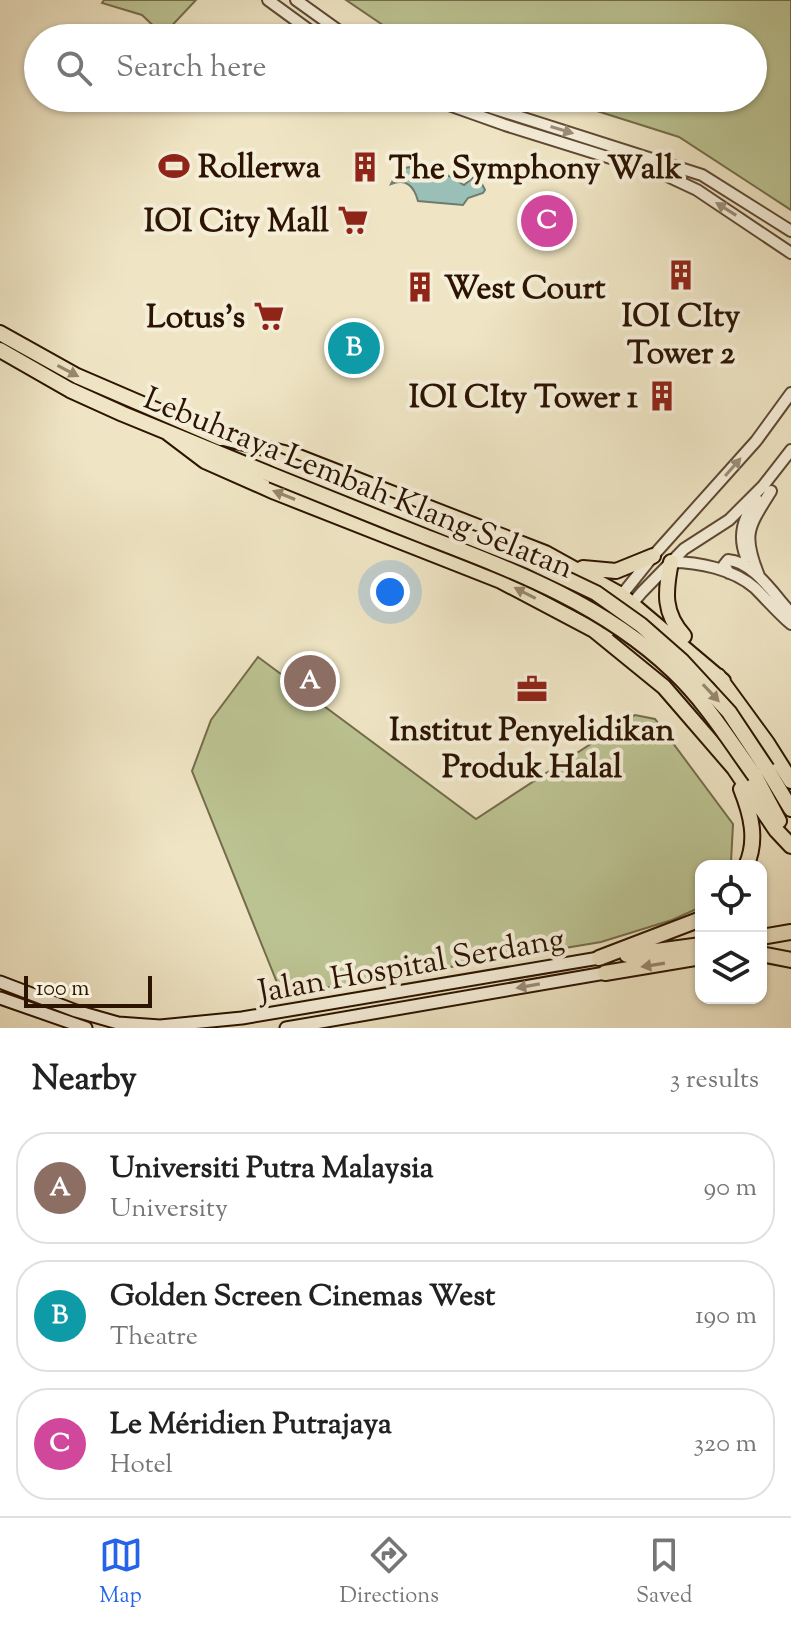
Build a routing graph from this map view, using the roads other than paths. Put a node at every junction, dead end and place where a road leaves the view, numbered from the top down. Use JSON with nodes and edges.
{"nodes":[{"id":1,"x":268,"y":0,"type":"edge"},
{"id":2,"x":296,"y":0,"type":"edge"},
{"id":3,"x":301,"y":24,"type":"edge"},
{"id":4,"x":329,"y":24,"type":"edge"},
{"id":5,"x":468,"y":112,"type":"edge"},
{"id":6,"x":505,"y":112,"type":"edge"},
{"id":7,"x":791,"y":231,"type":"edge"},
{"id":8,"x":791,"y":253,"type":"edge"},
{"id":9,"x":0,"y":333,"type":"edge"},
{"id":10,"x":0,"y":350,"type":"edge"},
{"id":11,"x":791,"y":393,"type":"edge"},
{"id":12,"x":168,"y":433,"type":"junction"},
{"id":13,"x":216,"y":436,"type":"junction"},
{"id":14,"x":791,"y":450,"type":"edge"},
{"id":15,"x":767,"y":488,"type":"junction"},
{"id":16,"x":653,"y":556,"type":"junction"},
{"id":17,"x":671,"y":562,"type":"junction"},
{"id":18,"x":567,"y":565,"type":"junction"},
{"id":19,"x":752,"y":571,"type":"junction"},
{"id":20,"x":729,"y":573,"type":"junction"},
{"id":21,"x":762,"y":582,"type":"junction"},
{"id":22,"x":627,"y":599,"type":"junction"},
{"id":23,"x":790,"y":618,"type":"edge"},
{"id":24,"x":599,"y":633,"type":"junction"},
{"id":25,"x":723,"y":681,"type":"junction"},
{"id":26,"x":734,"y":768,"type":"junction"},
{"id":27,"x":761,"y":773,"type":"junction"},
{"id":28,"x":791,"y":781,"type":"edge"},
{"id":29,"x":791,"y":809,"type":"edge"},
{"id":30,"x":791,"y":844,"type":"edge"},
{"id":31,"x":747,"y":860,"type":"edge"},
{"id":32,"x":695,"y":921,"type":"edge"},
{"id":33,"x":791,"y":932,"type":"edge"},
{"id":34,"x":767,"y":936,"type":"edge"},
{"id":35,"x":695,"y":946,"type":"edge"},
{"id":36,"x":767,"y":955,"type":"edge"},
{"id":37,"x":599,"y":958,"type":"junction"},
{"id":38,"x":695,"y":958,"type":"edge"},
{"id":39,"x":791,"y":960,"type":"edge"},
{"id":40,"x":605,"y":973,"type":"joint"},
{"id":41,"x":0,"y":982,"type":"edge"},
{"id":42,"x":0,"y":998,"type":"edge"},
{"id":43,"x":216,"y":1025,"type":"edge"},
{"id":44,"x":201,"y":1026,"type":"edge"},
{"id":45,"x":86,"y":1028,"type":"edge"},
{"id":46,"x":286,"y":1028,"type":"edge"}],
"edges":[{"from":1,"to":3,"type":"street"},
{"from":2,"to":4,"type":"street"},
{"from":8,"to":5,"type":"street","one_way":true},
{"from":6,"to":7,"type":"street","one_way":true},
{"from":9,"to":13,"type":"highway","name":"Lebuhraya Lembah Klang Selatan","one_way":true},
{"from":10,"to":12,"type":"highway","name":"Lebuhraya Lembah Klang Selatan"},
{"from":16,"to":11,"type":"street","one_way":true},
{"from":24,"to":12,"type":"highway","one_way":true},
{"from":12,"to":27,"type":"highway","name":"Lebuhraya Lembah Klang Selatan","bridge":true},
{"from":13,"to":18,"type":"highway"},
{"from":13,"to":27,"type":"highway","name":"Lebuhraya Lembah Klang Selatan","one_way":true,"bridge":true},
{"from":14,"to":15,"type":"street"},
{"from":15,"to":17,"type":"street"},
{"from":15,"to":19,"type":"street"},
{"from":15,"to":21,"type":"street"},
{"from":16,"to":18,"type":"highway"},
{"from":16,"to":22,"type":"street"},
{"from":17,"to":20,"type":"street"},
{"from":17,"to":22,"type":"street"},
{"from":17,"to":25,"type":"highway"},
{"from":18,"to":22,"type":"highway"},
{"from":19,"to":20,"type":"street"},
{"from":19,"to":21,"type":"street"},
{"from":20,"to":23,"type":"street"},
{"from":21,"to":23,"type":"street"},
{"from":22,"to":24,"type":"street"},
{"from":22,"to":25,"type":"highway"},
{"from":24,"to":26,"type":"highway"},
{"from":25,"to":28,"type":"highway"},
{"from":26,"to":30,"type":"highway"},
{"from":26,"to":31,"type":"highway"},
{"from":27,"to":29,"type":"highway","name":"Lebuhraya Lembah Klang Selatan"},
{"from":27,"to":30,"type":"highway","name":"Lebuhraya Lembah Klang Selatan"},
{"from":32,"to":37,"type":"highway"},
{"from":33,"to":34,"type":"highway"},
{"from":35,"to":37,"type":"highway"},
{"from":36,"to":39,"type":"highway"},
{"from":37,"to":43,"type":"main road","name":"Jalan Hospital Serdang"},
{"from":38,"to":40,"type":"highway","one_way":true},
{"from":40,"to":46,"type":"main road","name":"Jalan Hospital Serdang","one_way":true},
{"from":41,"to":44,"type":"main road","name":"Jalan Hospital Serdang"},
{"from":42,"to":45,"type":"main road"},
{"from":43,"to":44,"type":"main road","name":"Jalan Hospital Serdang"}]}
